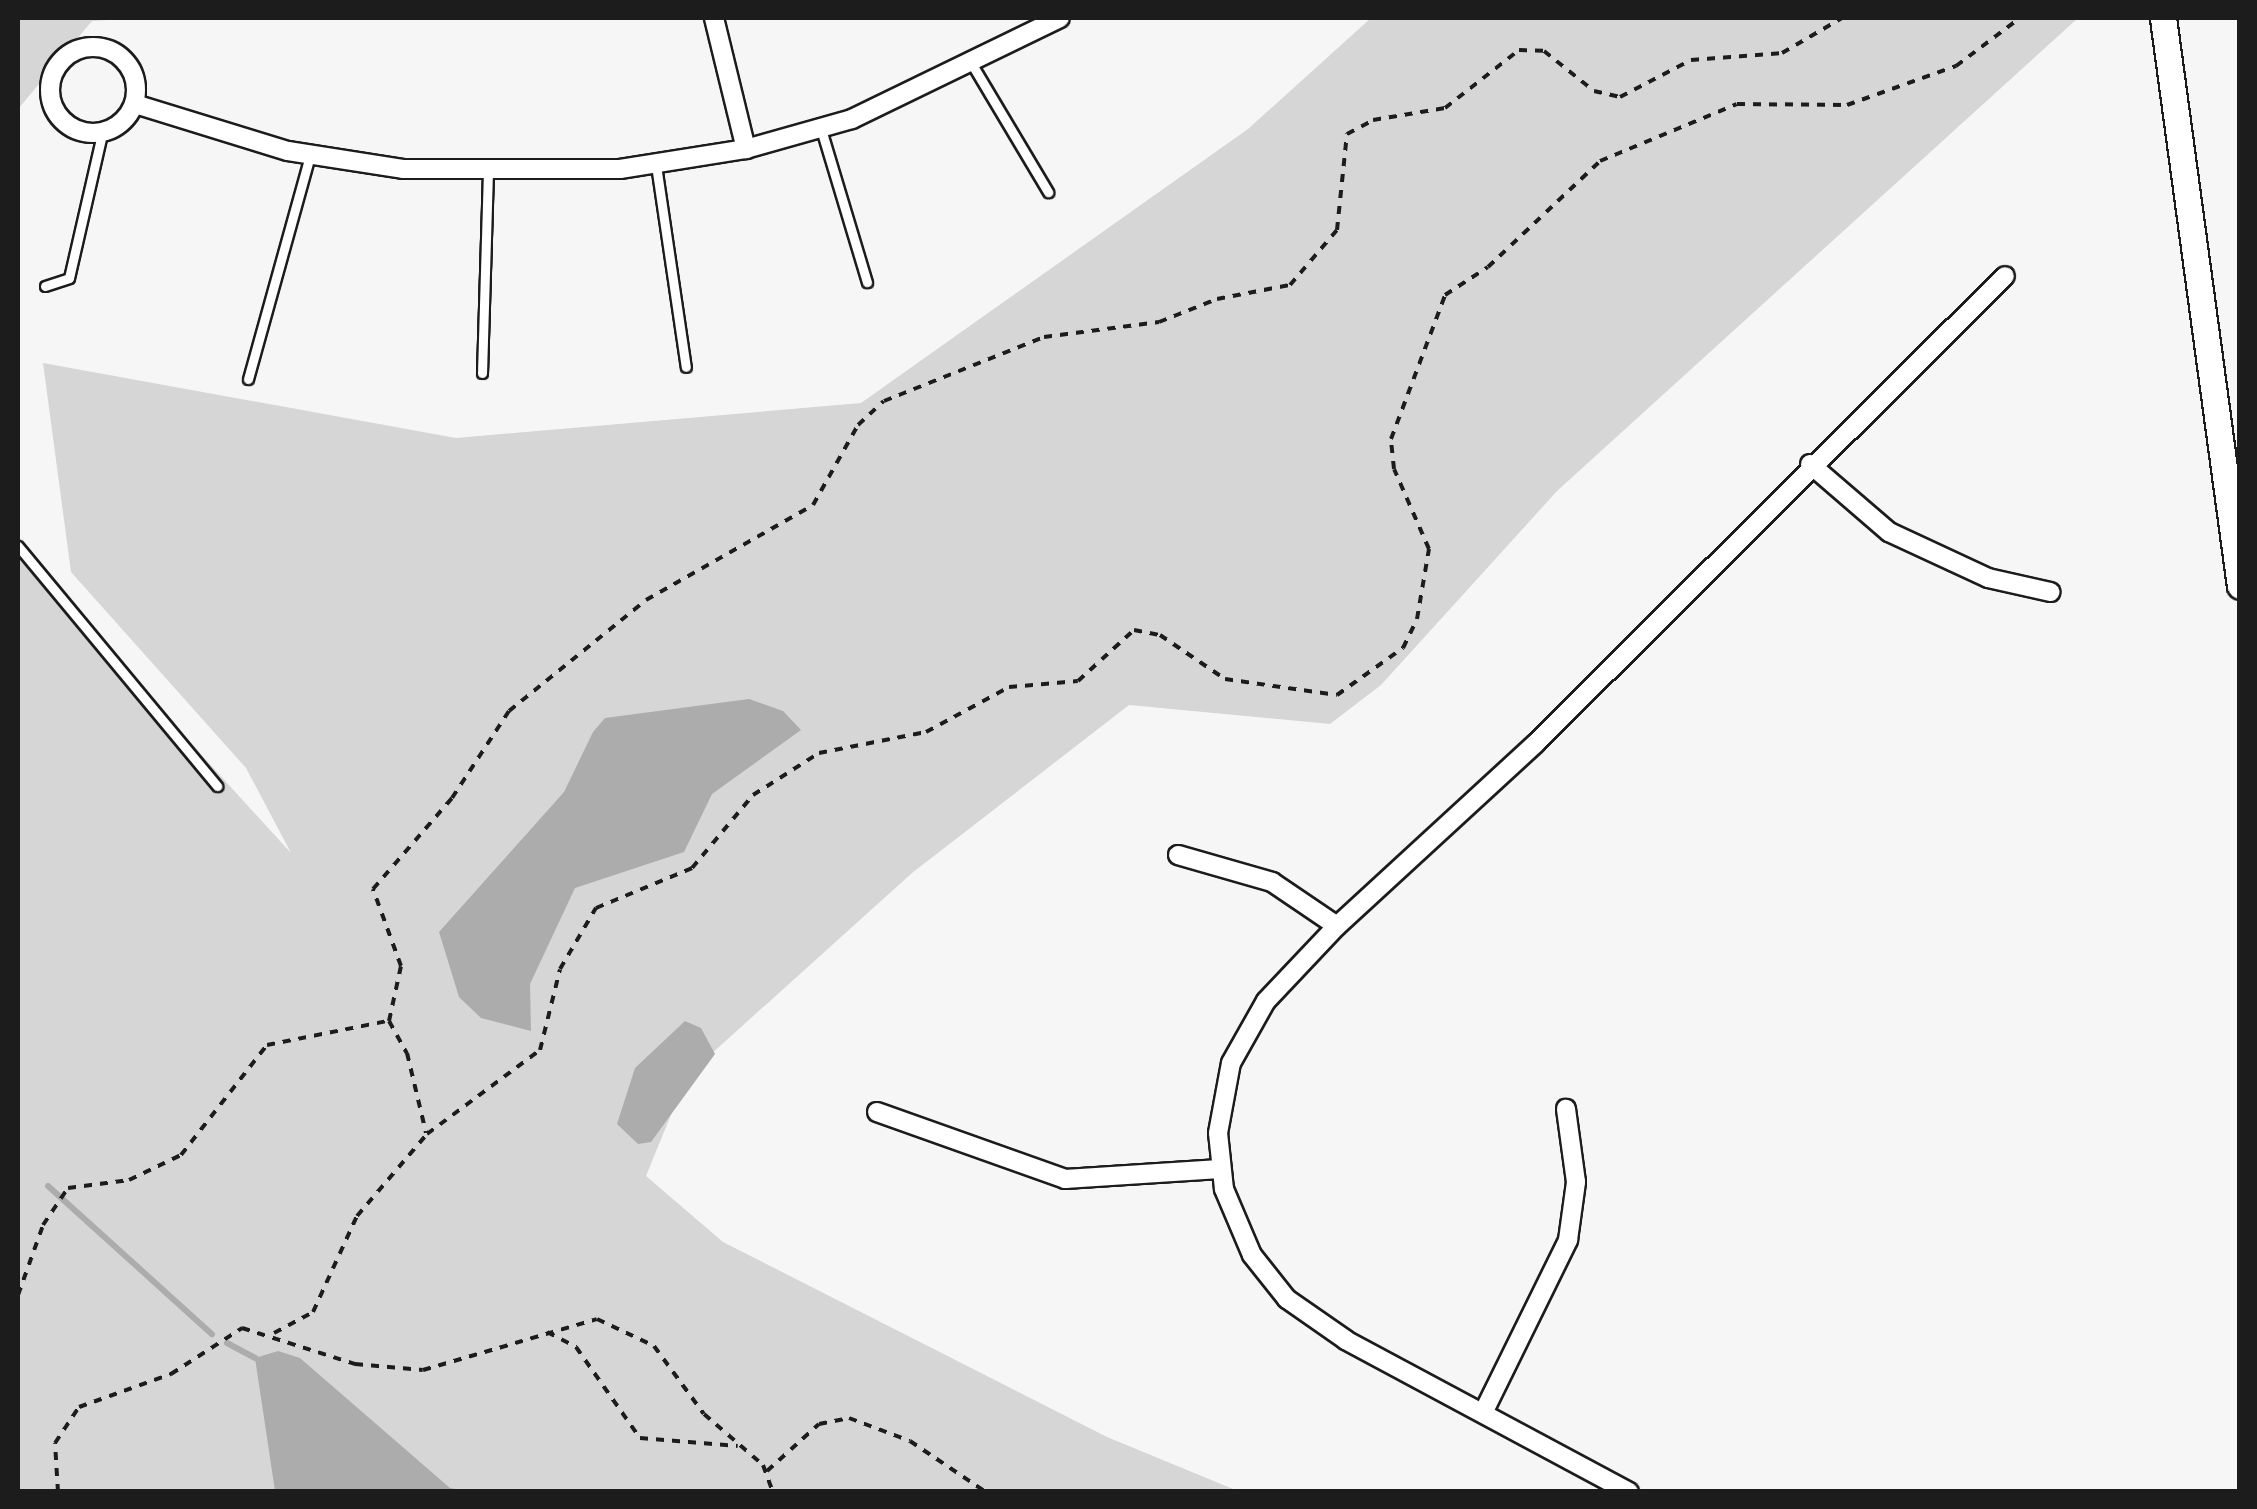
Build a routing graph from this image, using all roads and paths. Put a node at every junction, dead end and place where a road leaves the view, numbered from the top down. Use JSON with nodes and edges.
{"nodes":[{"id":1,"x":714,"y":18,"type":"edge"},
{"id":2,"x":1060,"y":18,"type":"edge"},
{"id":3,"x":1842,"y":18,"type":"edge"},
{"id":4,"x":2020,"y":18,"type":"edge"},
{"id":5,"x":2163,"y":18,"type":"edge"},
{"id":6,"x":973,"y":66,"type":"junction"},
{"id":7,"x":135,"y":104,"type":"junction"},
{"id":8,"x":821,"y":129,"type":"junction"},
{"id":9,"x":102,"y":134,"type":"junction"},
{"id":10,"x":746,"y":150,"type":"junction"},
{"id":11,"x":310,"y":155,"type":"junction"},
{"id":12,"x":656,"y":166,"type":"junction"},
{"id":13,"x":488,"y":175,"type":"junction"},
{"id":14,"x":1048,"y":192,"type":"dead end"},
{"id":15,"x":2005,"y":276,"type":"dead end"},
{"id":16,"x":867,"y":282,"type":"dead end"},
{"id":17,"x":45,"y":286,"type":"dead end"},
{"id":18,"x":686,"y":367,"type":"dead end"},
{"id":19,"x":482,"y":373,"type":"dead end"},
{"id":20,"x":248,"y":379,"type":"dead end"},
{"id":21,"x":1810,"y":464,"type":"junction"},
{"id":22,"x":18,"y":546,"type":"edge"},
{"id":23,"x":2240,"y":586,"type":"edge"},
{"id":24,"x":2050,"y":592,"type":"dead end"},
{"id":25,"x":216,"y":786,"type":"dead end"},
{"id":26,"x":1178,"y":855,"type":"dead end"},
{"id":27,"x":1337,"y":926,"type":"junction"},
{"id":28,"x":389,"y":1021,"type":"junction"},
{"id":29,"x":1566,"y":1109,"type":"dead end"},
{"id":30,"x":877,"y":1112,"type":"dead end"},
{"id":31,"x":427,"y":1134,"type":"junction"},
{"id":32,"x":1220,"y":1170,"type":"junction"},
{"id":33,"x":18,"y":1296,"type":"edge"},
{"id":34,"x":274,"y":1332,"type":"junction"},
{"id":35,"x":547,"y":1332,"type":"junction"},
{"id":36,"x":1484,"y":1411,"type":"junction"},
{"id":37,"x":741,"y":1446,"type":"junction"},
{"id":38,"x":767,"y":1470,"type":"junction"},
{"id":39,"x":58,"y":1492,"type":"edge"},
{"id":40,"x":773,"y":1492,"type":"edge"},
{"id":41,"x":986,"y":1492,"type":"edge"},
{"id":42,"x":1630,"y":1492,"type":"edge"}],
"edges":[{"from":1,"to":10,"type":"street"},
{"from":2,"to":6,"type":"street"},
{"from":3,"to":28,"type":"path"},
{"from":4,"to":31,"type":"path"},
{"from":5,"to":23,"type":"main road"},
{"from":6,"to":8,"type":"street"},
{"from":6,"to":14,"type":"lane"},
{"from":7,"to":9,"type":"street"},
{"from":7,"to":9,"type":"street"},
{"from":7,"to":11,"type":"street"},
{"from":8,"to":10,"type":"street"},
{"from":8,"to":16,"type":"lane"},
{"from":9,"to":17,"type":"lane"},
{"from":10,"to":12,"type":"street"},
{"from":11,"to":13,"type":"street"},
{"from":11,"to":20,"type":"lane"},
{"from":12,"to":13,"type":"street"},
{"from":12,"to":18,"type":"lane"},
{"from":13,"to":19,"type":"lane"},
{"from":15,"to":21,"type":"street"},
{"from":21,"to":24,"type":"street"},
{"from":21,"to":27,"type":"street"},
{"from":22,"to":25,"type":"lane"},
{"from":26,"to":27,"type":"street"},
{"from":27,"to":32,"type":"street"},
{"from":28,"to":31,"type":"path"},
{"from":28,"to":33,"type":"path"},
{"from":29,"to":36,"type":"street"},
{"from":30,"to":32,"type":"street"},
{"from":31,"to":34,"type":"path"},
{"from":32,"to":36,"type":"street"},
{"from":34,"to":35,"type":"path"},
{"from":34,"to":39,"type":"path"},
{"from":35,"to":37,"type":"path"},
{"from":35,"to":37,"type":"path"},
{"from":36,"to":42,"type":"street"},
{"from":37,"to":38,"type":"path"},
{"from":38,"to":40,"type":"path"},
{"from":38,"to":41,"type":"path"}]}
